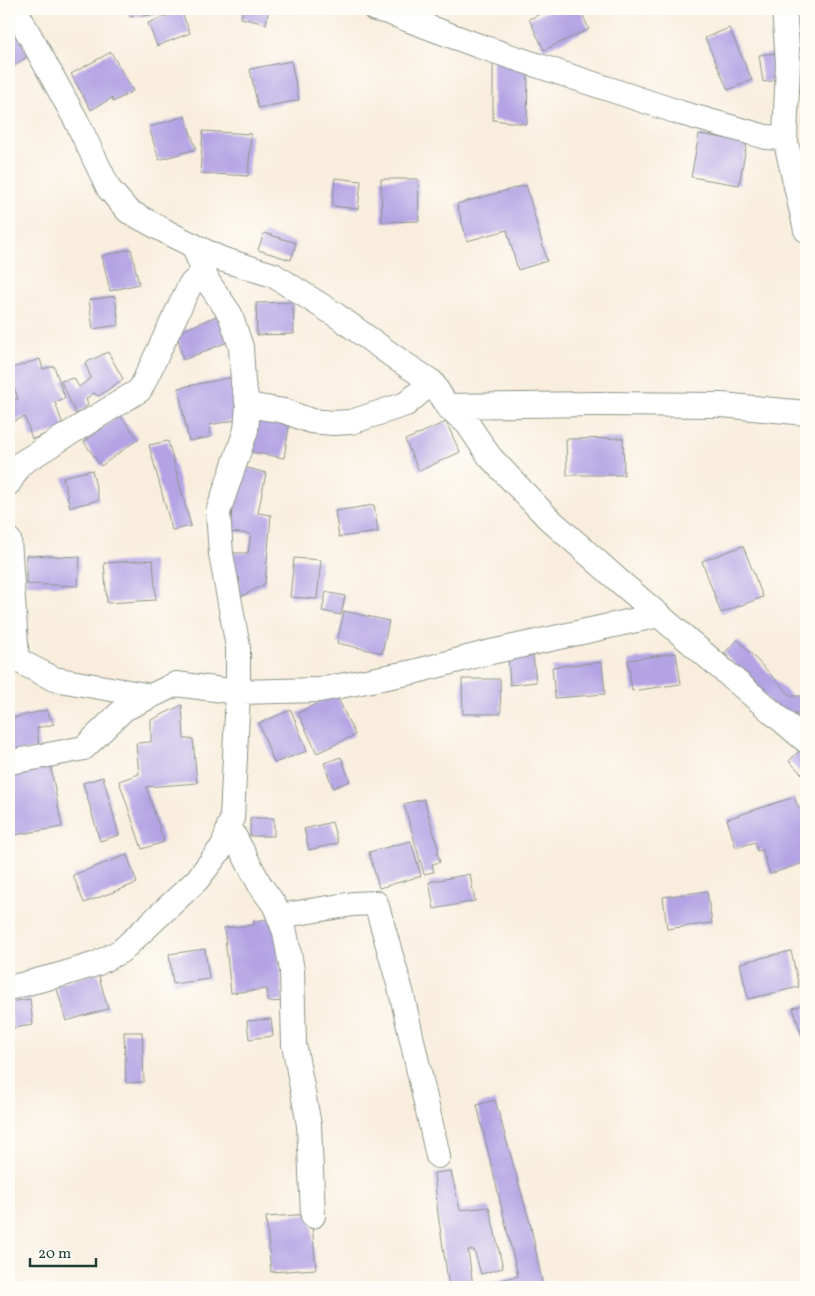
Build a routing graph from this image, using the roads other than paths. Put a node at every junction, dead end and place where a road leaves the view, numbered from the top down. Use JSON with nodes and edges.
{"nodes":[{"id":1,"x":15,"y":9,"type":"edge"},
{"id":2,"x":375,"y":9,"type":"edge"},
{"id":3,"x":784,"y":9,"type":"edge"},
{"id":4,"x":796,"y":98,"type":"edge"},
{"id":5,"x":785,"y":138,"type":"junction"},
{"id":6,"x":806,"y":230,"type":"edge"},
{"id":7,"x":193,"y":246,"type":"junction"},
{"id":8,"x":204,"y":272,"type":"junction"},
{"id":9,"x":432,"y":382,"type":"junction"},
{"id":10,"x":248,"y":405,"type":"junction"},
{"id":11,"x":447,"y":406,"type":"junction"},
{"id":12,"x":806,"y":413,"type":"edge"},
{"id":13,"x":9,"y":483,"type":"edge"},
{"id":14,"x":9,"y":540,"type":"edge"},
{"id":15,"x":659,"y":615,"type":"junction"},
{"id":16,"x":238,"y":692,"type":"junction"},
{"id":17,"x":151,"y":696,"type":"junction"},
{"id":18,"x":806,"y":741,"type":"edge"},
{"id":19,"x":9,"y":762,"type":"edge"},
{"id":20,"x":229,"y":826,"type":"junction"},
{"id":21,"x":279,"y":916,"type":"junction"},
{"id":22,"x":9,"y":988,"type":"edge"},
{"id":23,"x":438,"y":1156,"type":"dead end"},
{"id":24,"x":313,"y":1216,"type":"dead end"}],
"edges":[{"from":1,"to":7,"type":"street"},
{"from":2,"to":5,"type":"street"},
{"from":3,"to":4,"type":"street"},
{"from":4,"to":5,"type":"street"},
{"from":5,"to":6,"type":"street"},
{"from":7,"to":8,"type":"street"},
{"from":7,"to":9,"type":"street"},
{"from":8,"to":10,"type":"street"},
{"from":8,"to":13,"type":"street"},
{"from":9,"to":10,"type":"street"},
{"from":9,"to":11,"type":"street"},
{"from":10,"to":16,"type":"street"},
{"from":11,"to":12,"type":"street"},
{"from":11,"to":15,"type":"street"},
{"from":14,"to":17,"type":"street"},
{"from":15,"to":16,"type":"street"},
{"from":15,"to":18,"type":"street"},
{"from":16,"to":17,"type":"street"},
{"from":16,"to":20,"type":"street"},
{"from":17,"to":19,"type":"street"},
{"from":20,"to":21,"type":"street"},
{"from":20,"to":22,"type":"street"},
{"from":21,"to":23,"type":"street"},
{"from":21,"to":24,"type":"street"}]}
